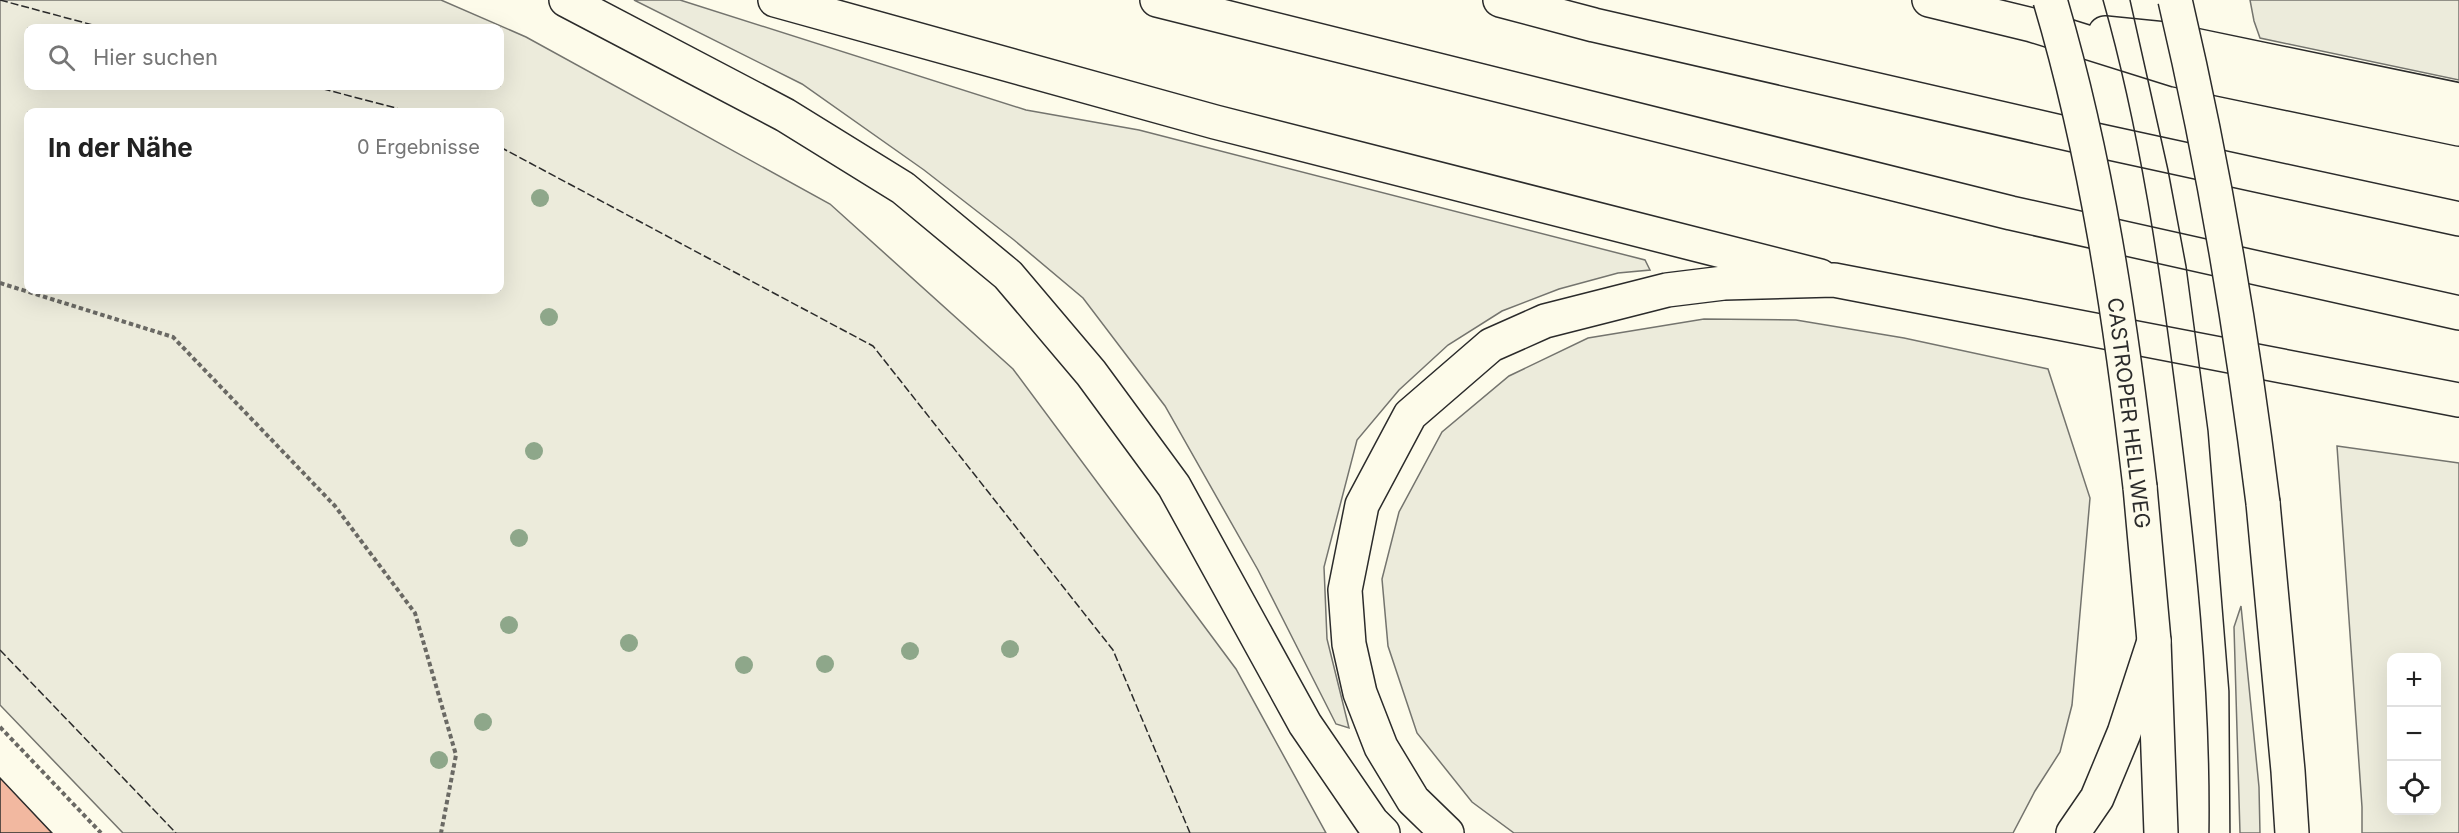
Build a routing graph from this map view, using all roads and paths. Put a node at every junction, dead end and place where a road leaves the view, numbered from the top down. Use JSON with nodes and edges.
{"nodes":[{"id":1,"x":566,"y":0,"type":"edge"},
{"id":2,"x":775,"y":0,"type":"edge"},
{"id":3,"x":1157,"y":0,"type":"edge"},
{"id":4,"x":1500,"y":0,"type":"edge"},
{"id":5,"x":1929,"y":0,"type":"edge"},
{"id":6,"x":2175,"y":0,"type":"edge"},
{"id":7,"x":2041,"y":12,"type":"edge"},
{"id":8,"x":2459,"y":100,"type":"edge"},
{"id":9,"x":2459,"y":129,"type":"edge"},
{"id":10,"x":2459,"y":219,"type":"edge"},
{"id":11,"x":1834,"y":280,"type":"junction"},
{"id":12,"x":0,"y":283,"type":"edge"},
{"id":13,"x":24,"y":290,"type":"edge"},
{"id":14,"x":36,"y":294,"type":"edge"},
{"id":15,"x":2459,"y":313,"type":"edge"},
{"id":16,"x":2459,"y":399,"type":"edge"},
{"id":17,"x":2154,"y":641,"type":"junction"},
{"id":18,"x":0,"y":727,"type":"edge"},
{"id":19,"x":101,"y":833,"type":"edge"},
{"id":20,"x":441,"y":833,"type":"edge"},
{"id":21,"x":1383,"y":833,"type":"edge"},
{"id":22,"x":1447,"y":833,"type":"edge"},
{"id":23,"x":2073,"y":833,"type":"edge"},
{"id":24,"x":2161,"y":833,"type":"edge"},
{"id":25,"x":2292,"y":833,"type":"edge"}],
"edges":[{"from":1,"to":21,"type":"main road"},
{"from":2,"to":11,"type":"main road"},
{"from":3,"to":15,"type":"main road"},
{"from":4,"to":10,"type":"main road"},
{"from":5,"to":7,"type":"main road"},
{"from":6,"to":25,"type":"main road","bridge":true},
{"from":7,"to":8,"type":"main road"},
{"from":7,"to":9,"type":"main road"},
{"from":7,"to":17,"type":"main road","name":"CASTROPER HELLWEG","bridge":true},
{"from":11,"to":16,"type":"main road"},
{"from":11,"to":22,"type":"main road"},
{"from":12,"to":13,"type":"path"},
{"from":14,"to":20,"type":"path"},
{"from":17,"to":23,"type":"main road"},
{"from":17,"to":24,"type":"main road","name":"CASTROPER HELLWEG"},
{"from":18,"to":19,"type":"path"}]}
